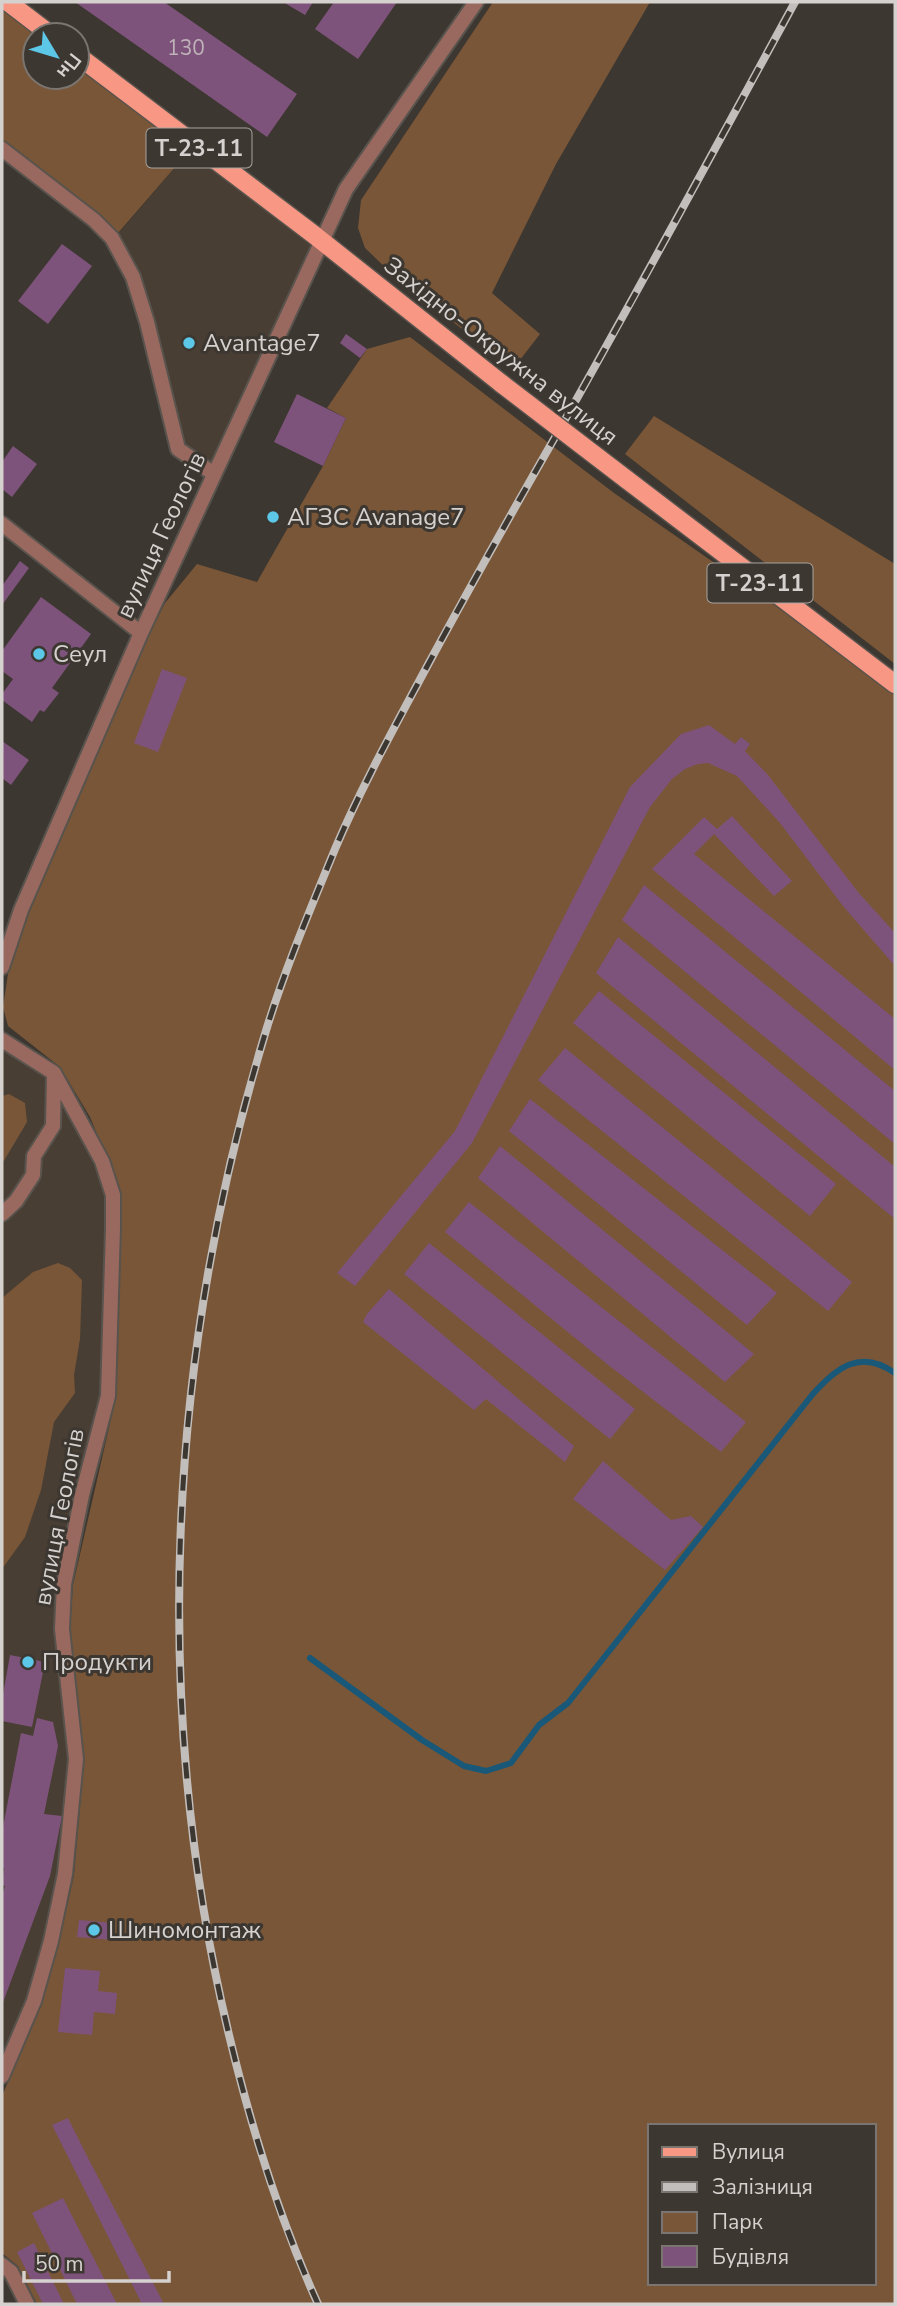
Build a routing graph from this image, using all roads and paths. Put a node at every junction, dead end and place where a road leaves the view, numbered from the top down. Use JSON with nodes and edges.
{"nodes":[{"id":1,"x":8,"y":2,"type":"edge"},
{"id":2,"x":476,"y":2,"type":"edge"},
{"id":3,"x":33,"y":21,"type":"edge"},
{"id":4,"x":91,"y":66,"type":"edge"},
{"id":5,"x":2,"y":149,"type":"edge"},
{"id":6,"x":322,"y":241,"type":"junction"},
{"id":7,"x":214,"y":474,"type":"junction"},
{"id":8,"x":2,"y":524,"type":"edge"},
{"id":9,"x":141,"y":633,"type":"junction"},
{"id":10,"x":895,"y":684,"type":"edge"},
{"id":11,"x":2,"y":967,"type":"edge"},
{"id":12,"x":2,"y":1040,"type":"edge"},
{"id":13,"x":54,"y":1073,"type":"junction"},
{"id":14,"x":2,"y":1214,"type":"edge"},
{"id":15,"x":2,"y":2076,"type":"edge"},
{"id":16,"x":2,"y":2265,"type":"edge"},
{"id":17,"x":27,"y":2304,"type":"edge"}],
"edges":[{"from":1,"to":3,"type":"main road"},
{"from":2,"to":6,"type":"street","name":"вулиця Геологів"},
{"from":4,"to":6,"type":"main road","name":"Західно-Окружна вулиця","number":"Т-23-11"},
{"from":5,"to":7,"type":"street"},
{"from":6,"to":7,"type":"street","name":"вулиця Геологів"},
{"from":6,"to":10,"type":"main road","name":"Західно-Окружна вулиця","number":"Т-23-11","bridge":true},
{"from":7,"to":9,"type":"street","name":"вулиця Геологів"},
{"from":8,"to":9,"type":"street"},
{"from":9,"to":11,"type":"street","name":"вулиця Геологів"},
{"from":12,"to":13,"type":"street","name":"вулиця Геологів"},
{"from":13,"to":14,"type":"street"},
{"from":13,"to":15,"type":"street","name":"вулиця Геологів"},
{"from":16,"to":17,"type":"street"}]}
